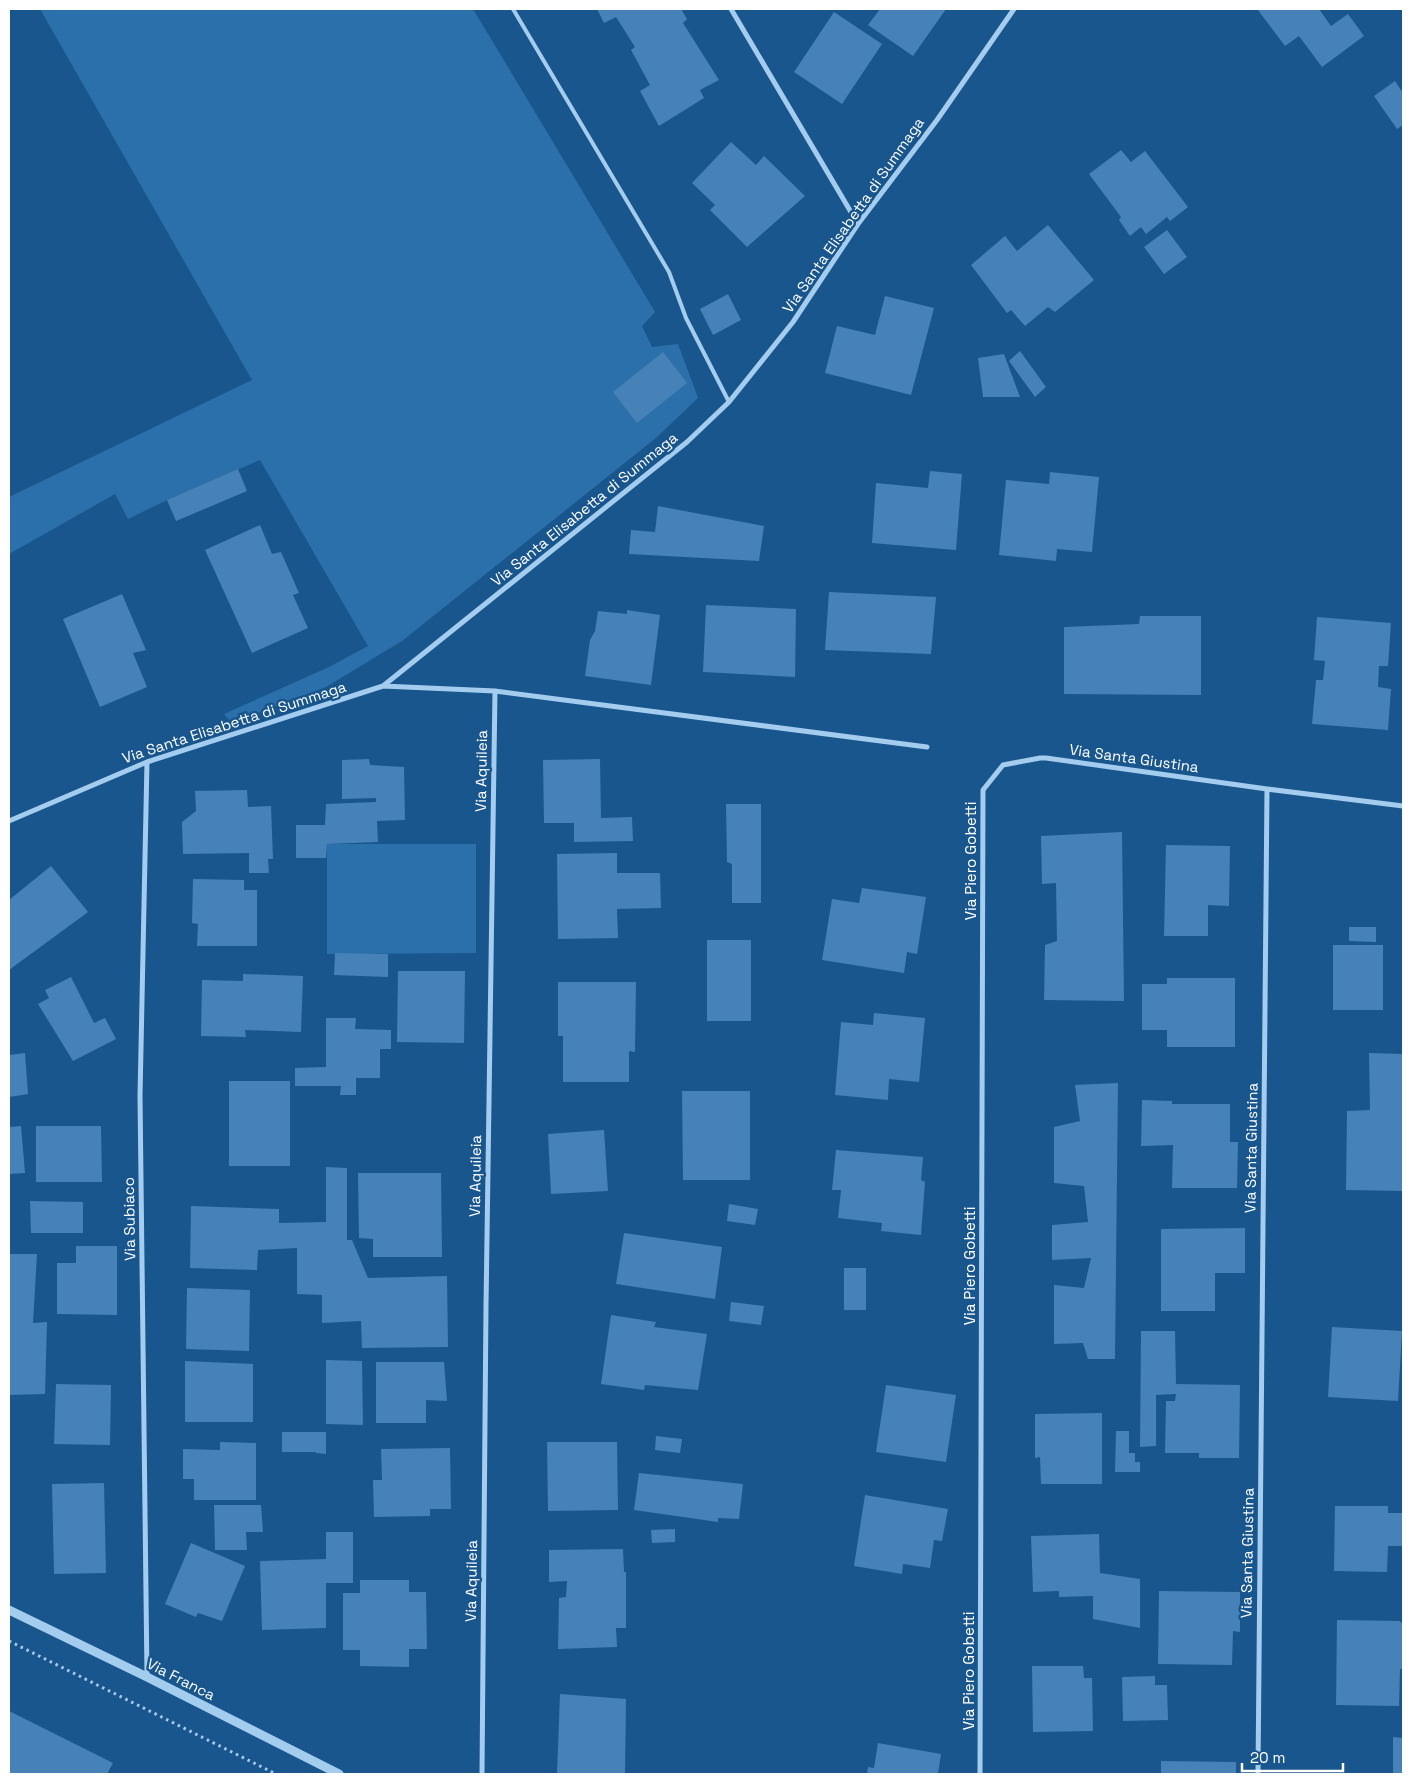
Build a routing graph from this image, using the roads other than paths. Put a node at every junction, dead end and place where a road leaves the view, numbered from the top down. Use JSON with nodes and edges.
{"nodes":[{"id":1,"x":513,"y":9,"type":"edge"},
{"id":2,"x":731,"y":9,"type":"edge"},
{"id":3,"x":1014,"y":9,"type":"edge"},
{"id":4,"x":858,"y":224,"type":"junction"},
{"id":5,"x":729,"y":402,"type":"junction"},
{"id":6,"x":382,"y":686,"type":"junction"},
{"id":7,"x":495,"y":691,"type":"junction"},
{"id":8,"x":927,"y":747,"type":"dead end"},
{"id":9,"x":147,"y":762,"type":"junction"},
{"id":10,"x":1002,"y":765,"type":"joint"},
{"id":11,"x":1266,"y":789,"type":"junction"},
{"id":12,"x":1403,"y":806,"type":"edge"},
{"id":13,"x":9,"y":821,"type":"edge"},
{"id":14,"x":9,"y":1610,"type":"edge"},
{"id":15,"x":147,"y":1677,"type":"junction"},
{"id":16,"x":339,"y":1774,"type":"edge"},
{"id":17,"x":482,"y":1774,"type":"edge"},
{"id":18,"x":980,"y":1774,"type":"edge"},
{"id":19,"x":1258,"y":1774,"type":"edge"}],
"edges":[{"from":1,"to":5,"type":"lane"},
{"from":2,"to":4,"type":"street"},
{"from":3,"to":4,"type":"street","name":"Via Santa Elisabetta di Summaga"},
{"from":4,"to":5,"type":"street","name":"Via Santa Elisabetta di Summaga"},
{"from":5,"to":6,"type":"street","name":"Via Santa Elisabetta di Summaga"},
{"from":6,"to":7,"type":"street"},
{"from":6,"to":9,"type":"street","name":"Via Santa Elisabetta di Summaga"},
{"from":7,"to":8,"type":"street"},
{"from":7,"to":17,"type":"street","name":"Via Aquileia"},
{"from":9,"to":13,"type":"street","name":"Via Santa Elisabetta di Summaga"},
{"from":9,"to":15,"type":"street","name":"Via Subiaco"},
{"from":10,"to":11,"type":"street","name":"Via Santa Giustina"},
{"from":10,"to":18,"type":"street","name":"Via Piero Gobetti"},
{"from":11,"to":12,"type":"street"},
{"from":11,"to":19,"type":"street","name":"Via Santa Giustina"},
{"from":14,"to":15,"type":"street","name":"Via Franca"},
{"from":15,"to":16,"type":"street","name":"Via Franca"}]}
